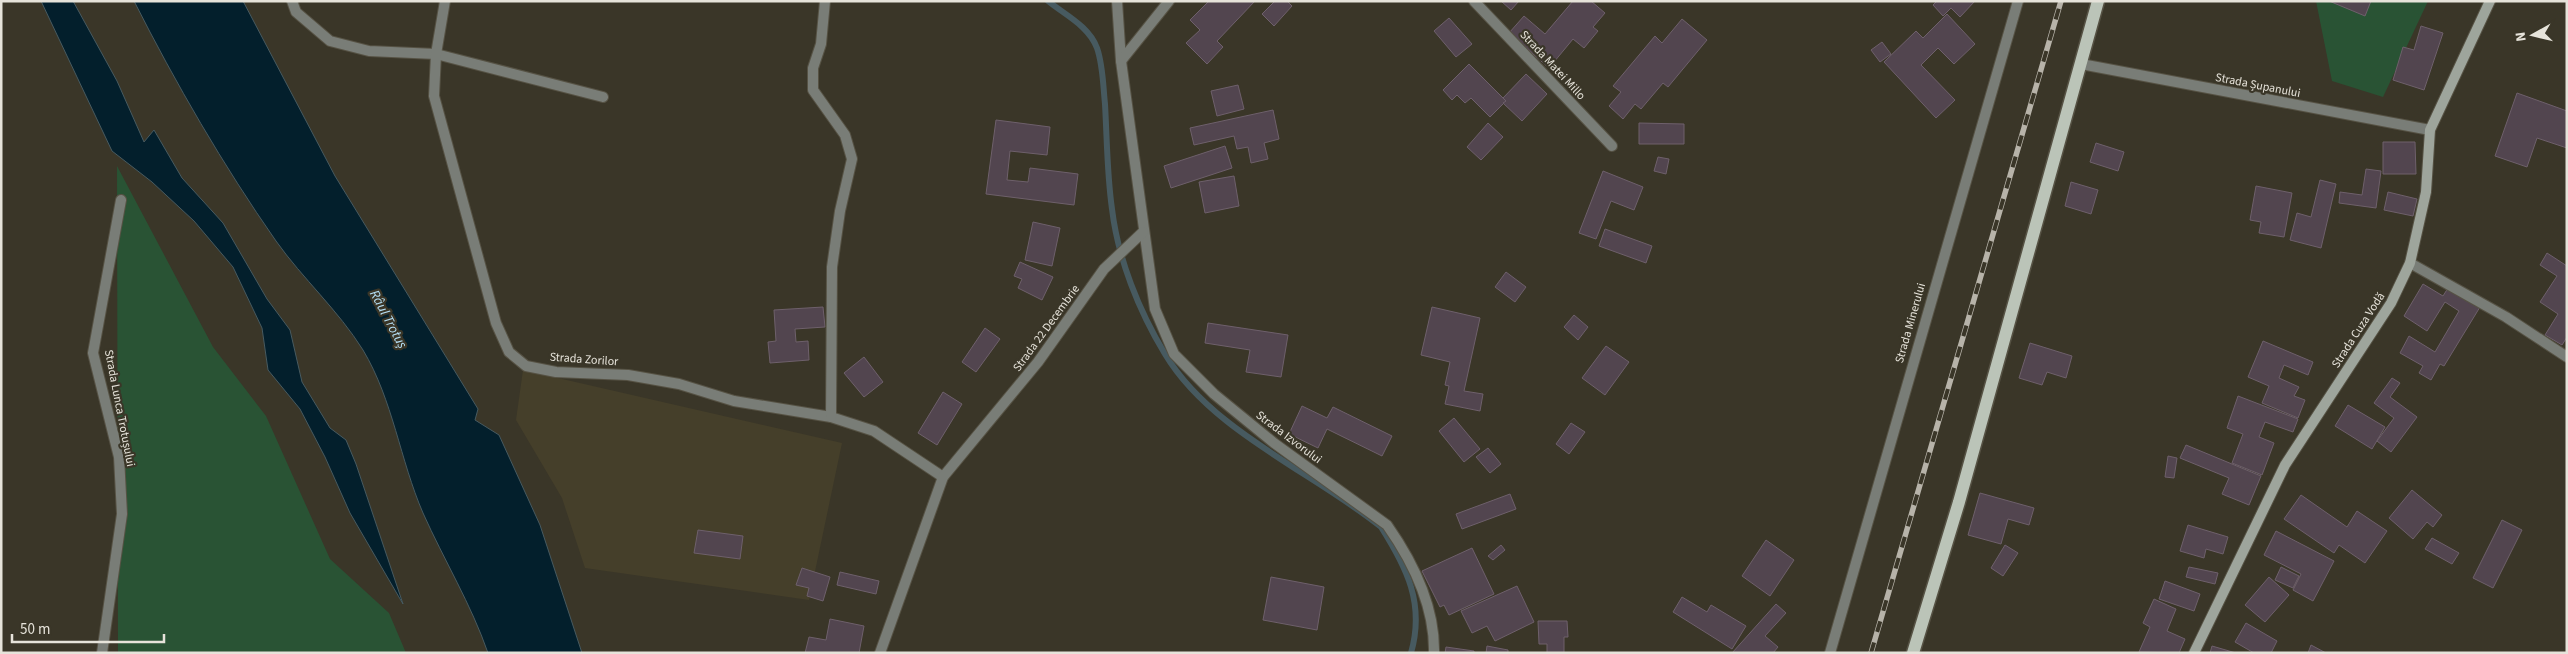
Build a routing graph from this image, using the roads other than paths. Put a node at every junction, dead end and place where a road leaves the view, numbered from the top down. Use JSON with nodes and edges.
{"nodes":[{"id":1,"x":292,"y":1,"type":"edge"},
{"id":2,"x":445,"y":1,"type":"edge"},
{"id":3,"x":825,"y":1,"type":"edge"},
{"id":4,"x":1117,"y":1,"type":"edge"},
{"id":5,"x":1169,"y":1,"type":"edge"},
{"id":6,"x":1474,"y":1,"type":"edge"},
{"id":7,"x":2018,"y":1,"type":"edge"},
{"id":8,"x":2098,"y":1,"type":"edge"},
{"id":9,"x":2490,"y":1,"type":"edge"},
{"id":10,"x":436,"y":54,"type":"junction"},
{"id":11,"x":1121,"y":61,"type":"junction"},
{"id":12,"x":2081,"y":64,"type":"junction"},
{"id":13,"x":603,"y":97,"type":"dead end"},
{"id":14,"x":2430,"y":130,"type":"junction"},
{"id":15,"x":1612,"y":146,"type":"dead end"},
{"id":16,"x":121,"y":200,"type":"dead end"},
{"id":17,"x":1143,"y":232,"type":"junction"},
{"id":18,"x":2410,"y":263,"type":"junction"},
{"id":19,"x":2567,"y":357,"type":"edge"},
{"id":20,"x":831,"y":417,"type":"junction"},
{"id":21,"x":943,"y":478,"type":"junction"},
{"id":22,"x":102,"y":653,"type":"edge"},
{"id":23,"x":880,"y":653,"type":"edge"},
{"id":24,"x":1434,"y":653,"type":"edge"},
{"id":25,"x":1830,"y":653,"type":"edge"},
{"id":26,"x":1913,"y":653,"type":"edge"},
{"id":27,"x":2194,"y":653,"type":"edge"}],
"edges":[{"from":1,"to":10,"type":"street"},
{"from":2,"to":10,"type":"street","name":"Strada Zorilor"},
{"from":3,"to":20,"type":"street"},
{"from":4,"to":11,"type":"street"},
{"from":5,"to":11,"type":"street"},
{"from":6,"to":15,"type":"street","name":"Strada Matei Millo"},
{"from":7,"to":25,"type":"street","name":"Strada Minerului"},
{"from":8,"to":12,"type":"main road"},
{"from":9,"to":14,"type":"street","name":"Strada Cuza Vodă"},
{"from":10,"to":13,"type":"street"},
{"from":10,"to":20,"type":"street","name":"Strada Zorilor"},
{"from":11,"to":17,"type":"street"},
{"from":12,"to":14,"type":"street","name":"Strada Șupanului"},
{"from":12,"to":26,"type":"main road"},
{"from":14,"to":18,"type":"street","name":"Strada Cuza Vodă"},
{"from":16,"to":22,"type":"street","name":"Strada Lunca Trotușului"},
{"from":17,"to":21,"type":"street","name":"Strada 22 Decembrie"},
{"from":17,"to":24,"type":"street","name":"Strada Izvorului"},
{"from":18,"to":19,"type":"street"},
{"from":18,"to":27,"type":"street","name":"Strada Cuza Vodă"},
{"from":20,"to":21,"type":"street","name":"Strada Zorilor"},
{"from":21,"to":23,"type":"street","name":"Strada 22 Decembrie"}]}
